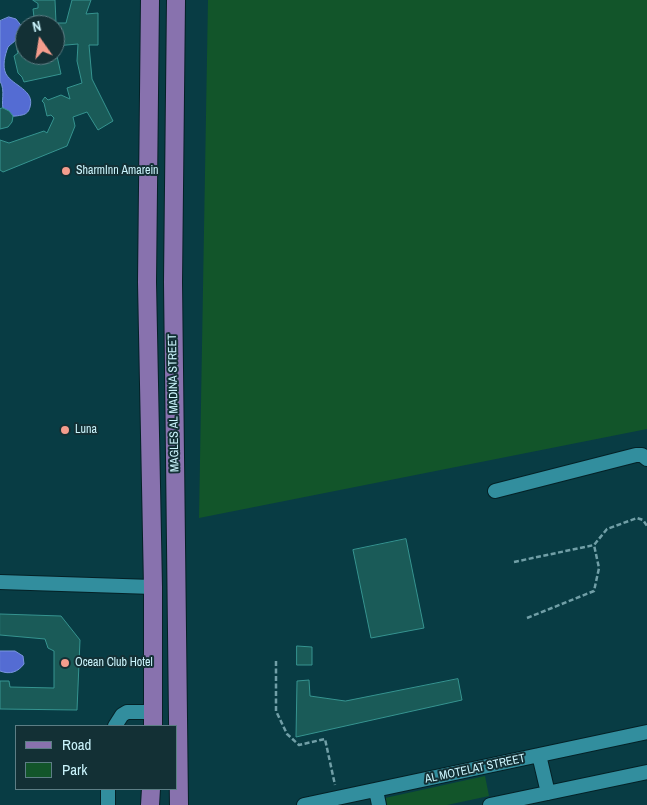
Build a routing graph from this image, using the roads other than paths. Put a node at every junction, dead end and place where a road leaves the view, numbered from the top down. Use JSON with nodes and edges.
{"nodes":[{"id":1,"x":150,"y":0,"type":"edge"},
{"id":2,"x":176,"y":0,"type":"edge"},
{"id":3,"x":147,"y":282,"type":"junction"},
{"id":4,"x":173,"y":282,"type":"junction"},
{"id":5,"x":647,"y":459,"type":"edge"},
{"id":6,"x":495,"y":491,"type":"dead end"},
{"id":7,"x":0,"y":582,"type":"edge"},
{"id":8,"x":153,"y":587,"type":"junction"},
{"id":9,"x":153,"y":719,"type":"edge"},
{"id":10,"x":116,"y":725,"type":"edge"},
{"id":11,"x":647,"y":732,"type":"edge"},
{"id":12,"x":540,"y":755,"type":"junction"},
{"id":13,"x":647,"y":772,"type":"edge"},
{"id":14,"x":108,"y":790,"type":"edge"},
{"id":15,"x":151,"y":790,"type":"edge"},
{"id":16,"x":376,"y":790,"type":"junction"},
{"id":17,"x":548,"y":793,"type":"junction"},
{"id":18,"x":108,"y":805,"type":"edge"},
{"id":19,"x":150,"y":805,"type":"edge"},
{"id":20,"x":179,"y":805,"type":"edge"},
{"id":21,"x":187,"y":805,"type":"edge"},
{"id":22,"x":191,"y":805,"type":"edge"},
{"id":23,"x":304,"y":805,"type":"edge"},
{"id":24,"x":379,"y":805,"type":"edge"},
{"id":25,"x":490,"y":805,"type":"edge"}],
"edges":[{"from":1,"to":3,"type":"main road","name":"MAGLES AL MADINA STREET"},
{"from":2,"to":4,"type":"main road","name":"MAGLES AL MADINA STREET"},
{"from":3,"to":4,"type":"main road"},
{"from":3,"to":8,"type":"main road","name":"MAGLES AL MADINA STREET"},
{"from":4,"to":20,"type":"main road","name":"MAGLES AL MADINA STREET"},
{"from":5,"to":6,"type":"street"},
{"from":7,"to":8,"type":"street"},
{"from":8,"to":9,"type":"main road","name":"MAGLES AL MADINA STREET"},
{"from":9,"to":10,"type":"street"},
{"from":11,"to":12,"type":"street","name":"AL MOTELAT STREET"},
{"from":12,"to":16,"type":"street","name":"AL MOTELAT STREET"},
{"from":12,"to":17,"type":"street"},
{"from":13,"to":17,"type":"street"},
{"from":14,"to":18,"type":"street"},
{"from":15,"to":19,"type":"main road"},
{"from":16,"to":23,"type":"street","name":"AL MOTELAT STREET"},
{"from":16,"to":24,"type":"street"},
{"from":17,"to":25,"type":"street"},
{"from":21,"to":22,"type":"street"}]}
